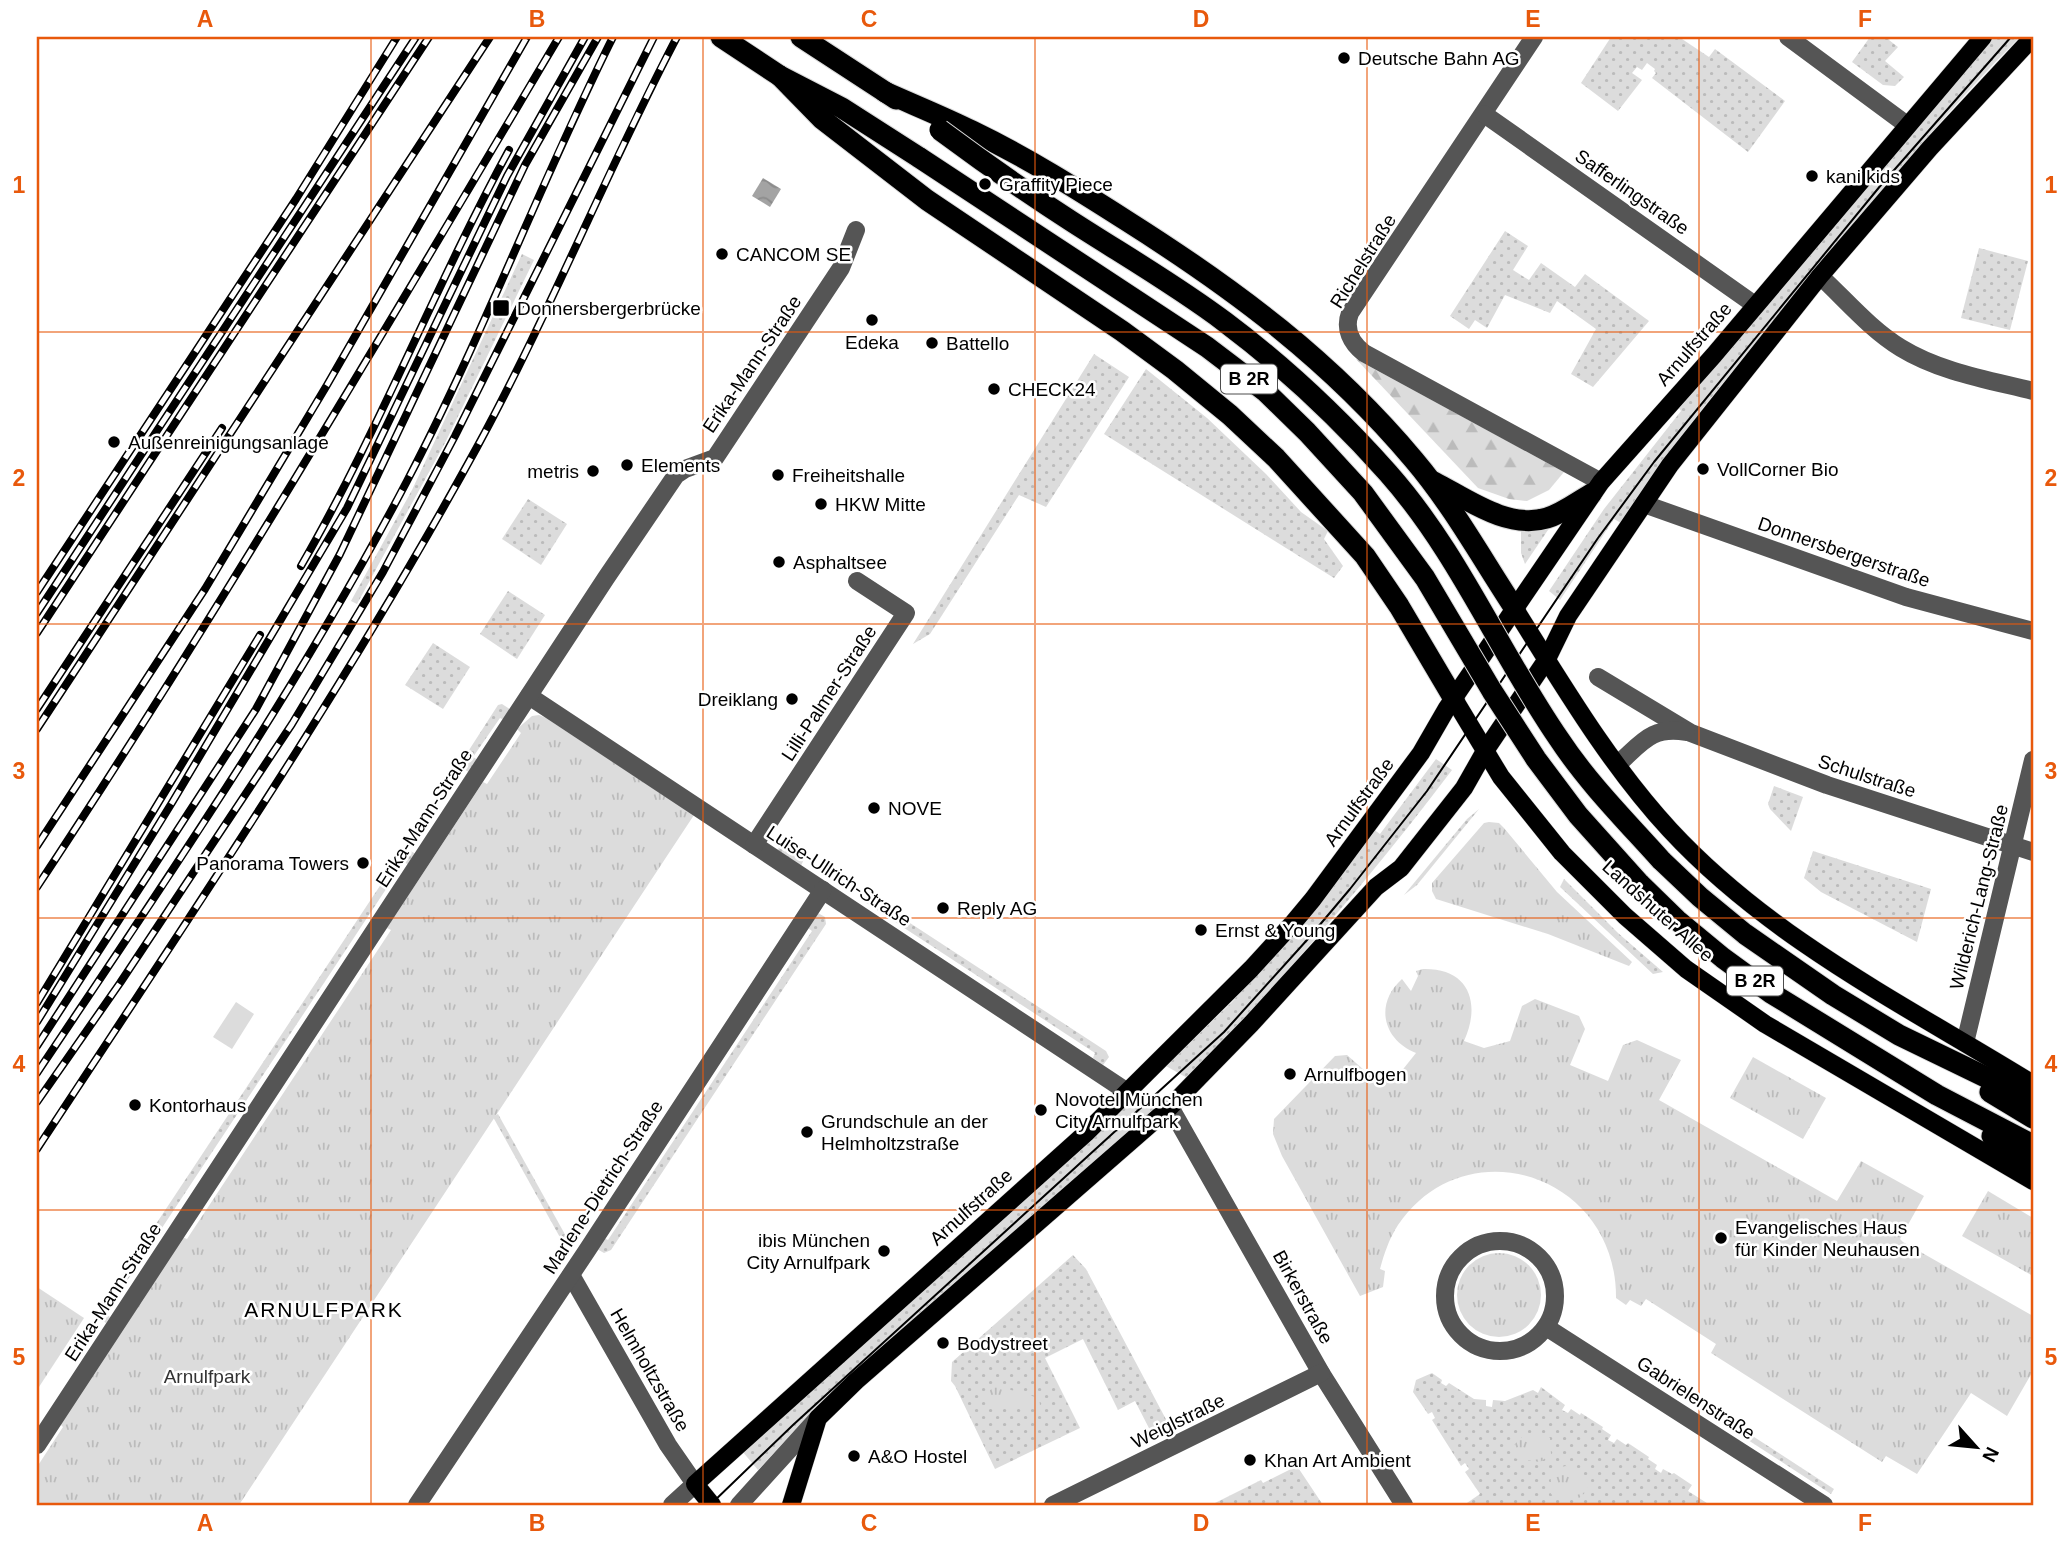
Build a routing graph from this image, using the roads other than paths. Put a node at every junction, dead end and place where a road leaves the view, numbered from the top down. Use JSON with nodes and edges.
{"nodes":[{"id":1,"x":721,"y":37,"type":"edge"},
{"id":2,"x":801,"y":37,"type":"edge"},
{"id":3,"x":1534,"y":37,"type":"edge"},
{"id":4,"x":1788,"y":37,"type":"edge"},
{"id":5,"x":1983,"y":37,"type":"edge"},
{"id":6,"x":2033,"y":37,"type":"edge"},
{"id":7,"x":780,"y":76,"type":"junction"},
{"id":8,"x":885,"y":92,"type":"junction"},
{"id":9,"x":1484,"y":114,"type":"junction"},
{"id":10,"x":1907,"y":125,"type":"junction"},
{"id":11,"x":856,"y":230,"type":"dead end"},
{"id":12,"x":1820,"y":276,"type":"junction"},
{"id":13,"x":1755,"y":305,"type":"junction"},
{"id":14,"x":2033,"y":391,"type":"edge"},
{"id":15,"x":1429,"y":480,"type":"junction"},
{"id":16,"x":1596,"y":488,"type":"junction"},
{"id":17,"x":1644,"y":503,"type":"junction"},
{"id":18,"x":857,"y":581,"type":"dead end"},
{"id":19,"x":1515,"y":609,"type":"junction"},
{"id":20,"x":2033,"y":631,"type":"edge"},
{"id":21,"x":1547,"y":659,"type":"junction"},
{"id":22,"x":1598,"y":677,"type":"dead end"},
{"id":23,"x":529,"y":696,"type":"junction"},
{"id":24,"x":1454,"y":699,"type":"junction"},
{"id":25,"x":1691,"y":733,"type":"junction"},
{"id":26,"x":1485,"y":751,"type":"junction"},
{"id":27,"x":2033,"y":760,"type":"edge"},
{"id":28,"x":1618,"y":764,"type":"junction"},
{"id":29,"x":754,"y":845,"type":"junction"},
{"id":30,"x":2013,"y":845,"type":"junction"},
{"id":31,"x":2033,"y":852,"type":"edge"},
{"id":32,"x":823,"y":890,"type":"junction"},
{"id":33,"x":1899,"y":1035,"type":"junction"},
{"id":34,"x":1965,"y":1043,"type":"junction"},
{"id":35,"x":2033,"y":1084,"type":"edge"},
{"id":36,"x":1126,"y":1091,"type":"junction"},
{"id":37,"x":1937,"y":1095,"type":"junction"},
{"id":38,"x":2033,"y":1100,"type":"edge"},
{"id":39,"x":1170,"y":1107,"type":"junction"},
{"id":40,"x":2033,"y":1118,"type":"edge"},
{"id":41,"x":2033,"y":1145,"type":"edge"},
{"id":42,"x":2033,"y":1163,"type":"edge"},
{"id":43,"x":2033,"y":1181,"type":"edge"},
{"id":44,"x":571,"y":1275,"type":"junction"},
{"id":45,"x":1546,"y":1327,"type":"junction"},
{"id":46,"x":1321,"y":1373,"type":"junction"},
{"id":47,"x":818,"y":1418,"type":"junction"},
{"id":48,"x":37,"y":1445,"type":"edge"},
{"id":49,"x":695,"y":1484,"type":"junction"},
{"id":50,"x":417,"y":1505,"type":"edge"},
{"id":51,"x":672,"y":1505,"type":"edge"},
{"id":52,"x":712,"y":1505,"type":"edge"},
{"id":53,"x":739,"y":1505,"type":"edge"},
{"id":54,"x":791,"y":1505,"type":"edge"},
{"id":55,"x":1057,"y":1505,"type":"edge"},
{"id":56,"x":1404,"y":1505,"type":"edge"},
{"id":57,"x":1824,"y":1505,"type":"edge"}],
"edges":[{"from":1,"to":7,"type":"highway","number":"B 2R"},
{"from":2,"to":8,"type":"highway","number":"B 2R"},
{"from":3,"to":9,"type":"street","name":"Richelstraße"},
{"from":4,"to":10,"type":"street"},
{"from":5,"to":10,"type":"main road","name":"Arnulfstraße"},
{"from":6,"to":12,"type":"main road"},
{"from":7,"to":24,"type":"highway"},
{"from":7,"to":37,"type":"highway","number":"B 2R","bridge":true},
{"from":8,"to":15,"type":"highway"},
{"from":8,"to":33,"type":"highway","number":"B 2R","bridge":true},
{"from":9,"to":13,"type":"street","name":"Safferlingstraße"},
{"from":9,"to":16,"type":"street","name":"Richelstraße"},
{"from":10,"to":13,"type":"main road","name":"Arnulfstraße"},
{"from":11,"to":23,"type":"street","name":"Erika-Mann-Straße"},
{"from":12,"to":14,"type":"street"},
{"from":12,"to":17,"type":"main road"},
{"from":13,"to":16,"type":"main road","name":"Arnulfstraße"},
{"from":15,"to":16,"type":"highway"},
{"from":15,"to":19,"type":"highway"},
{"from":16,"to":19,"type":"main road","name":"Arnulfstraße"},
{"from":17,"to":20,"type":"street","name":"Donnersbergerstraße"},
{"from":17,"to":21,"type":"main road"},
{"from":18,"to":29,"type":"street","name":"Lilli-Palmer-Straße"},
{"from":19,"to":21,"type":"main road"},
{"from":19,"to":24,"type":"main road","name":"Arnulfstraße"},
{"from":21,"to":26,"type":"main road"},
{"from":21,"to":28,"type":"main road"},
{"from":22,"to":25,"type":"street","name":"Schulstraße"},
{"from":23,"to":29,"type":"street","name":"Luise-Ullrich-Straße"},
{"from":23,"to":48,"type":"street","name":"Erika-Mann-Straße"},
{"from":24,"to":26,"type":"main road","name":"Landshuter Allee"},
{"from":24,"to":36,"type":"main road","name":"Arnulfstraße"},
{"from":25,"to":28,"type":"street","name":"Schulstraße"},
{"from":25,"to":30,"type":"street","name":"Schulstraße"},
{"from":26,"to":39,"type":"main road"},
{"from":26,"to":43,"type":"main road","name":"Landshuter Allee"},
{"from":27,"to":30,"type":"street","name":"Wilderich-Lang-Straße"},
{"from":28,"to":34,"type":"main road"},
{"from":29,"to":32,"type":"street","name":"Luise-Ullrich-Straße"},
{"from":30,"to":31,"type":"street","name":"Schulstraße"},
{"from":30,"to":34,"type":"street","name":"Wilderich-Lang-Straße"},
{"from":32,"to":36,"type":"street","name":"Luise-Ullrich-Straße"},
{"from":32,"to":44,"type":"street","name":"Marlene-Dietrich-Straße"},
{"from":33,"to":38,"type":"highway"},
{"from":33,"to":40,"type":"highway","number":"B 2R"},
{"from":34,"to":35,"type":"main road"},
{"from":36,"to":49,"type":"main road","name":"Arnulfstraße"},
{"from":37,"to":41,"type":"highway","number":"B 2R"},
{"from":37,"to":42,"type":"highway","number":"B 2R"},
{"from":39,"to":46,"type":"street","name":"Birkerstraße"},
{"from":39,"to":47,"type":"main road"},
{"from":44,"to":49,"type":"street","name":"Helmholtzstraße"},
{"from":44,"to":50,"type":"street","name":"Marlene-Dietrich-Straße"},
{"from":45,"to":45,"type":"street"},
{"from":45,"to":57,"type":"street","name":"Gabrielenstraße"},
{"from":46,"to":55,"type":"street","name":"Weiglstraße"},
{"from":46,"to":56,"type":"street","name":"Birkerstraße"},
{"from":47,"to":53,"type":"street"},
{"from":47,"to":54,"type":"main road"},
{"from":49,"to":51,"type":"street","name":"Arnulfstraße"},
{"from":49,"to":52,"type":"main road"}]}
